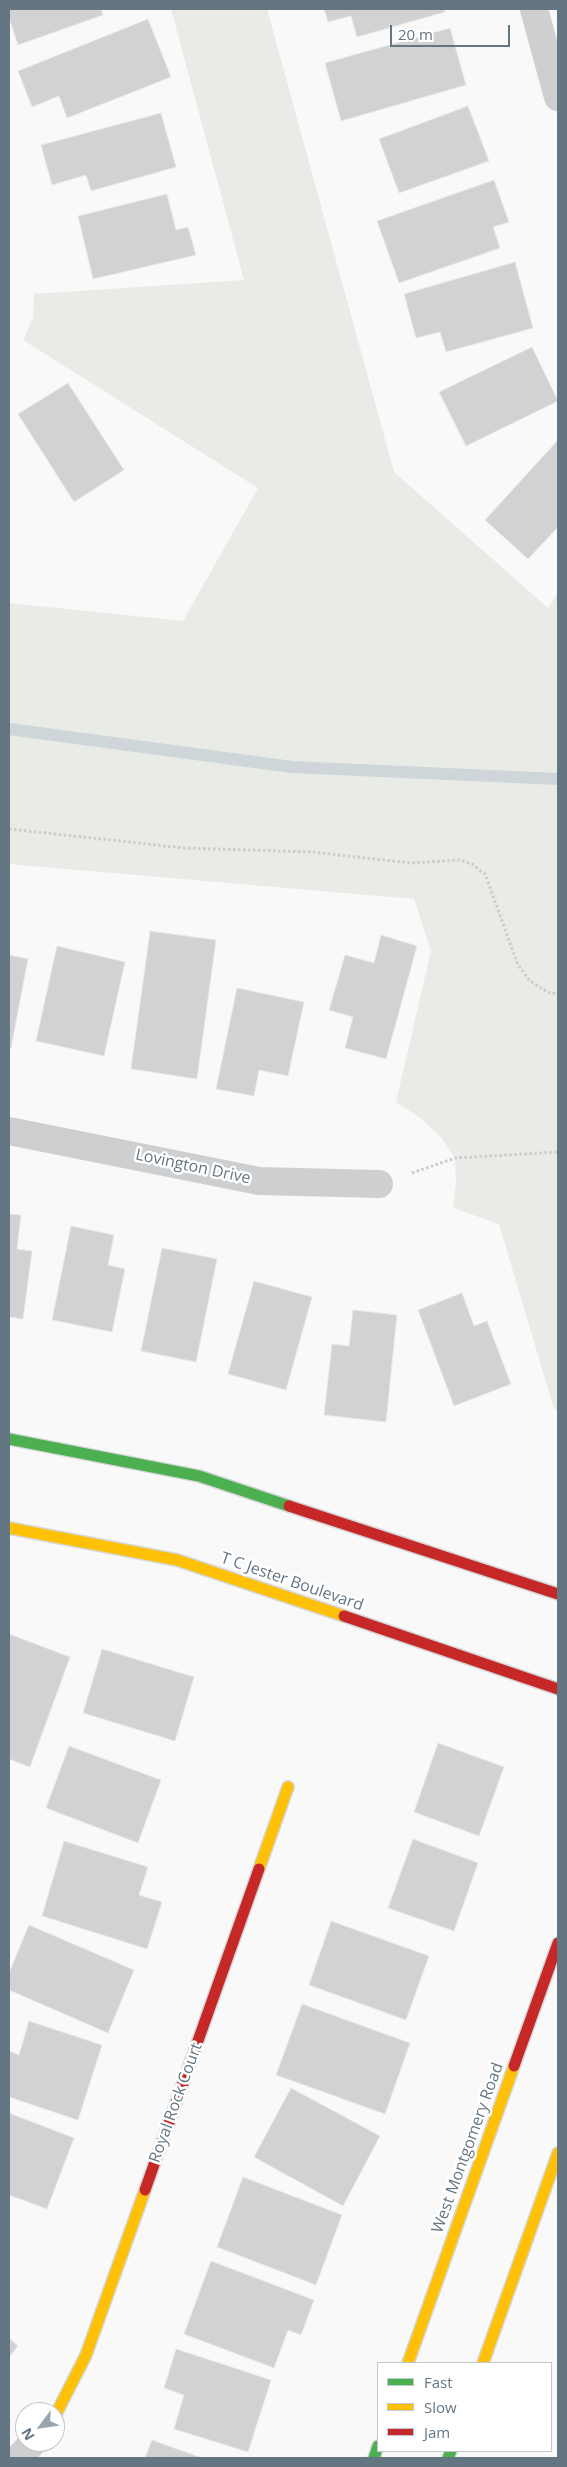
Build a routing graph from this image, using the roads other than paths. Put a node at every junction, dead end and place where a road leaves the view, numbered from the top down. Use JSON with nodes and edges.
{"nodes":[{"id":1,"x":534,"y":9,"type":"edge"},
{"id":2,"x":558,"y":97,"type":"edge"},
{"id":3,"x":9,"y":1131,"type":"edge"},
{"id":4,"x":379,"y":1184,"type":"road end"},
{"id":5,"x":9,"y":1440,"type":"edge"},
{"id":6,"x":9,"y":1528,"type":"edge"},
{"id":7,"x":558,"y":1594,"type":"edge"},
{"id":8,"x":558,"y":1689,"type":"edge"},
{"id":9,"x":288,"y":1787,"type":"dead end"},
{"id":10,"x":558,"y":1944,"type":"edge"},
{"id":11,"x":558,"y":2153,"type":"edge"},
{"id":12,"x":408,"y":2362,"type":"edge"},
{"id":13,"x":483,"y":2362,"type":"edge"},
{"id":14,"x":62,"y":2402,"type":"edge"}],
"edges":[{"from":1,"to":2,"type":"street"},
{"from":3,"to":4,"type":"street","name":"Lovington Drive"},
{"from":5,"to":7,"type":"street"},
{"from":6,"to":8,"type":"street","name":"T C Jester Boulevard"},
{"from":9,"to":14,"type":"street","name":"Royal Rock Court"},
{"from":10,"to":12,"type":"street","name":"West Montgomery Road"},
{"from":11,"to":13,"type":"street"}]}
